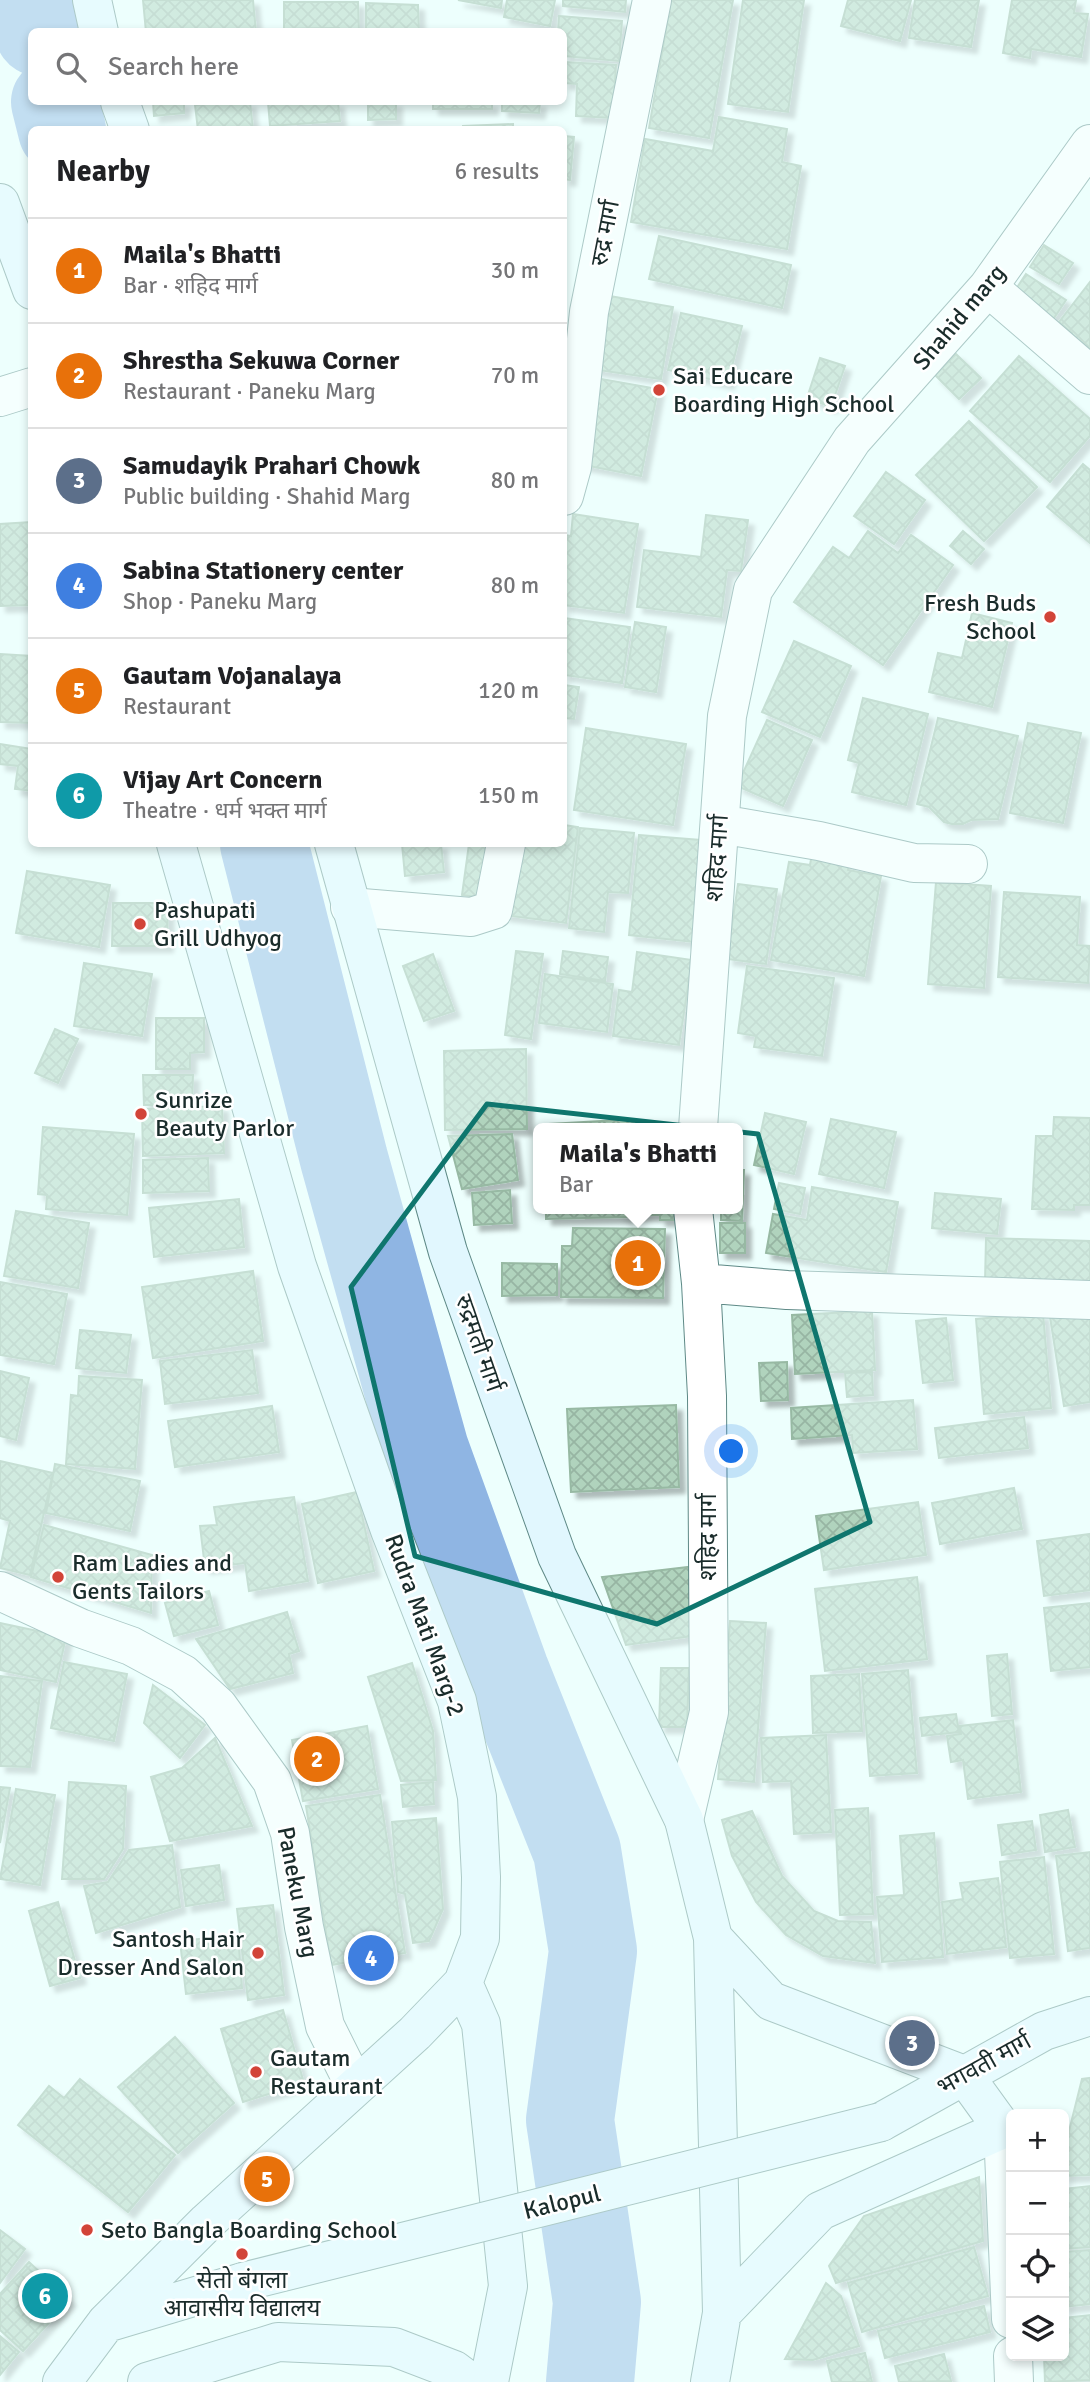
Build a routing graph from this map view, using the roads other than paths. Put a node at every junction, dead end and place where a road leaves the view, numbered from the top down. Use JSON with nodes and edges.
{"nodes":[{"id":1,"x":92,"y":0,"type":"edge"},
{"id":2,"x":652,"y":0,"type":"edge"},
{"id":3,"x":98,"y":28,"type":"edge"},
{"id":4,"x":121,"y":105,"type":"edge"},
{"id":5,"x":129,"y":126,"type":"edge"},
{"id":6,"x":1090,"y":144,"type":"edge"},
{"id":7,"x":0,"y":203,"type":"edge"},
{"id":8,"x":28,"y":279,"type":"edge"},
{"id":9,"x":988,"y":287,"type":"junction"},
{"id":10,"x":1090,"y":375,"type":"edge"},
{"id":11,"x":28,"y":388,"type":"edge"},
{"id":12,"x":0,"y":397,"type":"edge"},
{"id":13,"x":568,"y":482,"type":"edge"},
{"id":14,"x":753,"y":590,"type":"joint"},
{"id":15,"x":720,"y":824,"type":"junction"},
{"id":16,"x":177,"y":847,"type":"edge"},
{"id":17,"x":335,"y":847,"type":"edge"},
{"id":18,"x":505,"y":847,"type":"edge"},
{"id":19,"x":968,"y":864,"type":"dead end"},
{"id":20,"x":350,"y":907,"type":"junction"},
{"id":21,"x":698,"y":1123,"type":"edge"},
{"id":22,"x":694,"y":1214,"type":"edge"},
{"id":23,"x":701,"y":1283,"type":"junction"},
{"id":24,"x":1090,"y":1300,"type":"edge"},
{"id":25,"x":0,"y":1591,"type":"edge"},
{"id":26,"x":684,"y":1821,"type":"junction"},
{"id":27,"x":713,"y":1938,"type":"junction"},
{"id":28,"x":463,"y":1983,"type":"junction"},
{"id":29,"x":1090,"y":2016,"type":"edge"},
{"id":30,"x":964,"y":2075,"type":"junction"},
{"id":31,"x":355,"y":2086,"type":"junction"},
{"id":32,"x":881,"y":2122,"type":"joint"},
{"id":33,"x":1003,"y":2129,"type":"junction"},
{"id":34,"x":1010,"y":2298,"type":"edge"},
{"id":35,"x":722,"y":2313,"type":"junction"},
{"id":36,"x":106,"y":2323,"type":"junction"},
{"id":37,"x":1013,"y":2361,"type":"edge"},
{"id":38,"x":62,"y":2382,"type":"edge"},
{"id":39,"x":147,"y":2382,"type":"edge"},
{"id":40,"x":470,"y":2382,"type":"edge"},
{"id":41,"x":489,"y":2382,"type":"edge"},
{"id":42,"x":710,"y":2382,"type":"edge"},
{"id":43,"x":1014,"y":2382,"type":"edge"}],
"edges":[{"from":1,"to":3,"type":"street"},
{"from":2,"to":13,"type":"street","name":"रुद्र मार्ग"},
{"from":4,"to":5,"type":"street"},
{"from":6,"to":9,"type":"street","name":"Shahid marg"},
{"from":7,"to":8,"type":"street"},
{"from":9,"to":10,"type":"street"},
{"from":9,"to":14,"type":"street","name":"Shahid marg"},
{"from":11,"to":12,"type":"street"},
{"from":14,"to":15,"type":"street","name":"शहिद मार्ग"},
{"from":15,"to":19,"type":"street"},
{"from":15,"to":21,"type":"street","name":"शहिद मार्ग"},
{"from":16,"to":28,"type":"street","name":"Rudra Mati Marg-2"},
{"from":17,"to":20,"type":"street","name":"रुद्रमती मार्ग"},
{"from":18,"to":20,"type":"street"},
{"from":20,"to":26,"type":"street","name":"रुद्रमती मार्ग"},
{"from":22,"to":23,"type":"street","name":"शहिद मार्ग"},
{"from":23,"to":24,"type":"street"},
{"from":23,"to":26,"type":"street","name":"शहिद मार्ग"},
{"from":25,"to":31,"type":"street","name":"Paneku Marg"},
{"from":26,"to":27,"type":"street"},
{"from":27,"to":30,"type":"street"},
{"from":27,"to":35,"type":"street"},
{"from":28,"to":31,"type":"street","name":"Rudra Mati Marg-2"},
{"from":28,"to":41,"type":"street"},
{"from":29,"to":30,"type":"street","name":"भगवती मार्ग"},
{"from":30,"to":32,"type":"street","name":"भगवती मार्ग"},
{"from":30,"to":33,"type":"street"},
{"from":31,"to":36,"type":"street","name":"Rudra Mati Marg-2"},
{"from":32,"to":36,"type":"street","name":"Kalopul","bridge":true},
{"from":33,"to":34,"type":"street"},
{"from":33,"to":35,"type":"street"},
{"from":35,"to":42,"type":"street"},
{"from":36,"to":38,"type":"street","name":"Rudra Mati Marg-2"},
{"from":37,"to":43,"type":"street"},
{"from":39,"to":40,"type":"street"}]}
